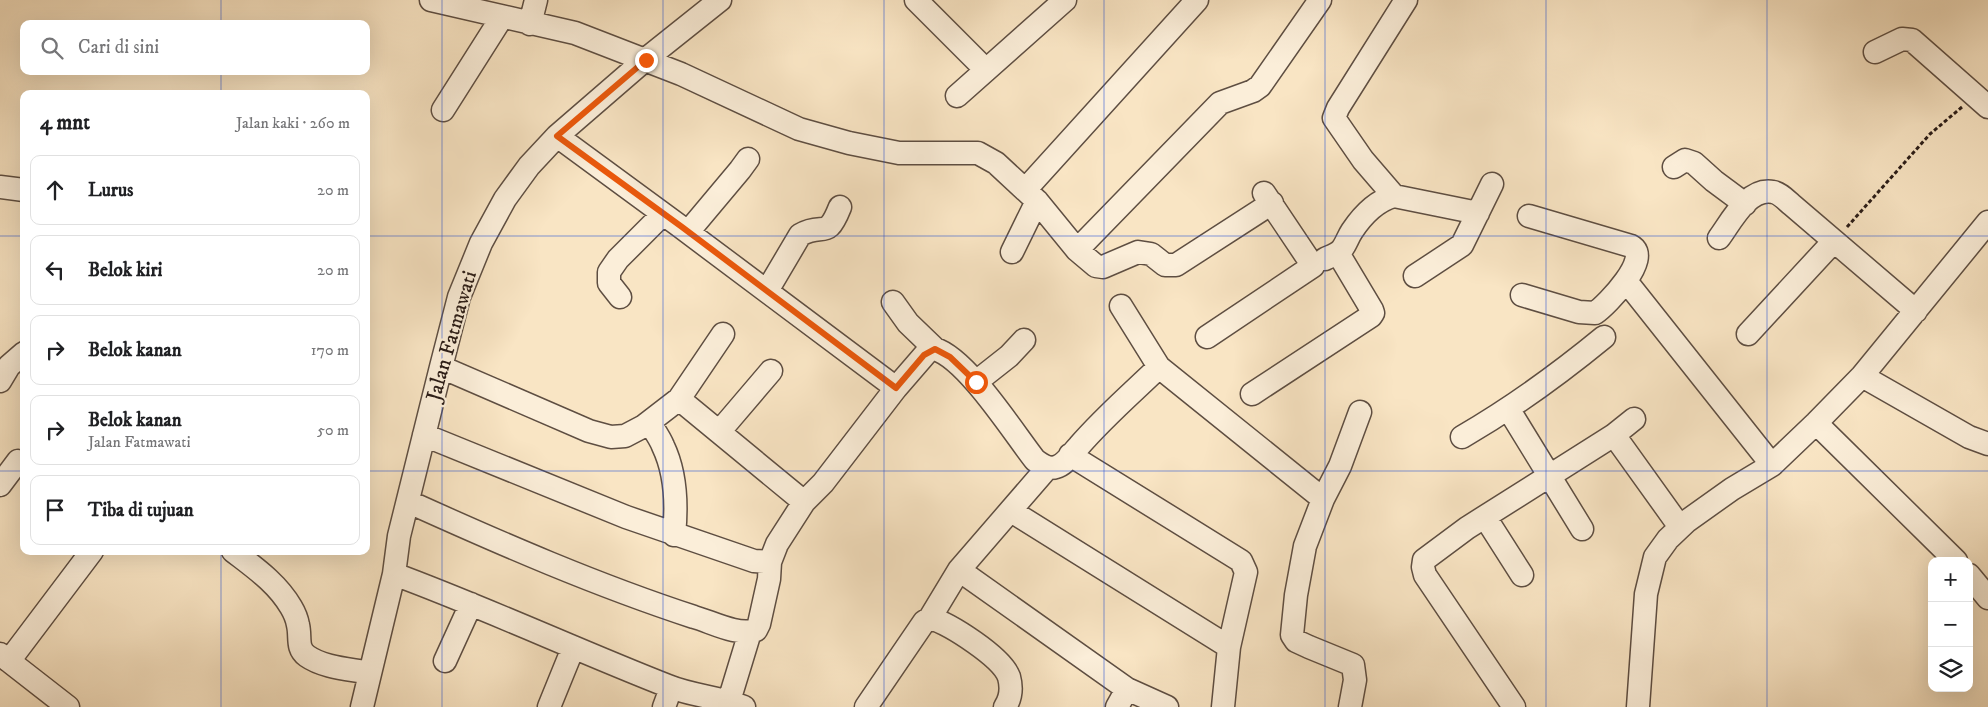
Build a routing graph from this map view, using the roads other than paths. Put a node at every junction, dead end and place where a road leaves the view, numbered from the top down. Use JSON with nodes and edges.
{"nodes":[{"id":1,"x":430,"y":0,"type":"edge"},
{"id":2,"x":536,"y":0,"type":"edge"},
{"id":3,"x":720,"y":0,"type":"edge"},
{"id":4,"x":916,"y":0,"type":"edge"},
{"id":5,"x":1065,"y":0,"type":"edge"},
{"id":6,"x":1197,"y":0,"type":"edge"},
{"id":7,"x":1320,"y":0,"type":"edge"},
{"id":8,"x":1406,"y":0,"type":"edge"},
{"id":9,"x":502,"y":17,"type":"junction"},
{"id":10,"x":530,"y":24,"type":"junction"},
{"id":11,"x":1874,"y":52,"type":"dead end"},
{"id":12,"x":646,"y":60,"type":"junction"},
{"id":13,"x":985,"y":69,"type":"junction"},
{"id":14,"x":957,"y":96,"type":"dead end"},
{"id":15,"x":1982,"y":101,"type":"edge"},
{"id":16,"x":443,"y":110,"type":"dead end"},
{"id":17,"x":557,"y":136,"type":"junction"},
{"id":18,"x":748,"y":159,"type":"dead end"},
{"id":19,"x":1674,"y":167,"type":"dead end"},
{"id":20,"x":1492,"y":184,"type":"dead end"},
{"id":21,"x":0,"y":187,"type":"edge"},
{"id":22,"x":20,"y":190,"type":"edge"},
{"id":23,"x":1031,"y":196,"type":"junction"},
{"id":24,"x":1394,"y":196,"type":"junction"},
{"id":25,"x":1745,"y":204,"type":"junction"},
{"id":26,"x":840,"y":207,"type":"dead end"},
{"id":27,"x":1478,"y":213,"type":"junction"},
{"id":28,"x":663,"y":214,"type":"junction"},
{"id":29,"x":1529,"y":216,"type":"dead end"},
{"id":30,"x":1988,"y":222,"type":"edge"},
{"id":31,"x":688,"y":232,"type":"junction"},
{"id":32,"x":1719,"y":238,"type":"dead end"},
{"id":33,"x":1834,"y":241,"type":"junction"},
{"id":34,"x":1077,"y":250,"type":"junction"},
{"id":35,"x":1012,"y":252,"type":"dead end"},
{"id":36,"x":1338,"y":253,"type":"junction"},
{"id":37,"x":1313,"y":266,"type":"junction"},
{"id":38,"x":1415,"y":276,"type":"dead end"},
{"id":39,"x":1626,"y":281,"type":"junction"},
{"id":40,"x":767,"y":291,"type":"junction"},
{"id":41,"x":1522,"y":295,"type":"dead end"},
{"id":42,"x":620,"y":297,"type":"dead end"},
{"id":43,"x":893,"y":302,"type":"dead end"},
{"id":44,"x":1121,"y":306,"type":"dead end"},
{"id":45,"x":1916,"y":311,"type":"junction"},
{"id":46,"x":723,"y":334,"type":"dead end"},
{"id":47,"x":1748,"y":334,"type":"dead end"},
{"id":48,"x":1207,"y":337,"type":"dead end"},
{"id":49,"x":1604,"y":337,"type":"dead end"},
{"id":50,"x":1024,"y":340,"type":"dead end"},
{"id":51,"x":935,"y":349,"type":"junction"},
{"id":52,"x":20,"y":356,"type":"edge"},
{"id":53,"x":441,"y":367,"type":"junction"},
{"id":54,"x":1159,"y":367,"type":"junction"},
{"id":55,"x":771,"y":371,"type":"dead end"},
{"id":56,"x":1862,"y":376,"type":"junction"},
{"id":57,"x":0,"y":380,"type":"edge"},
{"id":58,"x":976,"y":382,"type":"junction"},
{"id":59,"x":896,"y":388,"type":"junction"},
{"id":60,"x":1252,"y":394,"type":"dead end"},
{"id":61,"x":679,"y":399,"type":"junction"},
{"id":62,"x":1509,"y":410,"type":"junction"},
{"id":63,"x":1360,"y":412,"type":"dead end"},
{"id":64,"x":1634,"y":419,"type":"dead end"},
{"id":65,"x":649,"y":422,"type":"junction"},
{"id":66,"x":1816,"y":423,"type":"junction"},
{"id":67,"x":719,"y":432,"type":"junction"},
{"id":68,"x":424,"y":435,"type":"junction"},
{"id":69,"x":1614,"y":435,"type":"junction"},
{"id":70,"x":1462,"y":437,"type":"dead end"},
{"id":71,"x":1988,"y":444,"type":"edge"},
{"id":72,"x":1070,"y":455,"type":"junction"},
{"id":73,"x":18,"y":461,"type":"dead end"},
{"id":74,"x":1772,"y":465,"type":"junction"},
{"id":75,"x":1048,"y":467,"type":"junction"},
{"id":76,"x":1551,"y":475,"type":"junction"},
{"id":77,"x":0,"y":485,"type":"edge"},
{"id":78,"x":1323,"y":499,"type":"junction"},
{"id":79,"x":409,"y":502,"type":"junction"},
{"id":80,"x":804,"y":502,"type":"junction"},
{"id":81,"x":1010,"y":511,"type":"junction"},
{"id":82,"x":1485,"y":516,"type":"junction"},
{"id":83,"x":1680,"y":527,"type":"junction"},
{"id":84,"x":1582,"y":529,"type":"dead end"},
{"id":85,"x":674,"y":534,"type":"junction"},
{"id":86,"x":89,"y":555,"type":"edge"},
{"id":87,"x":239,"y":555,"type":"edge"},
{"id":88,"x":1952,"y":557,"type":"edge"},
{"id":89,"x":770,"y":562,"type":"junction"},
{"id":90,"x":959,"y":570,"type":"junction"},
{"id":91,"x":394,"y":574,"type":"junction"},
{"id":92,"x":1522,"y":575,"type":"dead end"},
{"id":93,"x":1973,"y":580,"type":"edge"},
{"id":94,"x":1988,"y":598,"type":"edge"},
{"id":95,"x":471,"y":604,"type":"junction"},
{"id":96,"x":930,"y":618,"type":"junction"},
{"id":97,"x":750,"y":632,"type":"junction"},
{"id":98,"x":1229,"y":647,"type":"junction"},
{"id":99,"x":573,"y":648,"type":"junction"},
{"id":100,"x":4,"y":658,"type":"edge"},
{"id":101,"x":445,"y":661,"type":"dead end"},
{"id":102,"x":370,"y":673,"type":"junction"},
{"id":103,"x":667,"y":697,"type":"edge"},
{"id":104,"x":1122,"y":698,"type":"edge"},
{"id":105,"x":737,"y":704,"type":"edge"},
{"id":106,"x":1011,"y":704,"type":"edge"},
{"id":107,"x":68,"y":707,"type":"edge"},
{"id":108,"x":362,"y":707,"type":"edge"},
{"id":109,"x":549,"y":707,"type":"edge"},
{"id":110,"x":866,"y":707,"type":"edge"},
{"id":111,"x":1167,"y":707,"type":"edge"},
{"id":112,"x":1223,"y":707,"type":"edge"},
{"id":113,"x":1350,"y":707,"type":"edge"},
{"id":114,"x":1514,"y":707,"type":"edge"},
{"id":115,"x":1638,"y":707,"type":"edge"}],
"edges":[{"from":1,"to":9,"type":"street"},
{"from":2,"to":10,"type":"street"},
{"from":3,"to":12,"type":"street","name":"Jalan Fatmawati"},
{"from":4,"to":13,"type":"street"},
{"from":5,"to":13,"type":"street"},
{"from":6,"to":23,"type":"street"},
{"from":7,"to":34,"type":"street"},
{"from":8,"to":24,"type":"street"},
{"from":9,"to":10,"type":"street"},
{"from":9,"to":16,"type":"street"},
{"from":10,"to":12,"type":"street"},
{"from":11,"to":15,"type":"street"},
{"from":12,"to":17,"type":"street","name":"Jalan Fatmawati"},
{"from":12,"to":23,"type":"street"},
{"from":13,"to":14,"type":"street"},
{"from":17,"to":28,"type":"street"},
{"from":17,"to":53,"type":"street","name":"Jalan Fatmawati"},
{"from":18,"to":31,"type":"street"},
{"from":19,"to":25,"type":"street"},
{"from":20,"to":27,"type":"street"},
{"from":21,"to":22,"type":"street"},
{"from":23,"to":34,"type":"street"},
{"from":23,"to":35,"type":"street"},
{"from":24,"to":27,"type":"street"},
{"from":24,"to":36,"type":"street"},
{"from":25,"to":32,"type":"street"},
{"from":25,"to":33,"type":"street"},
{"from":26,"to":40,"type":"street"},
{"from":27,"to":38,"type":"street"},
{"from":28,"to":31,"type":"street"},
{"from":28,"to":42,"type":"street"},
{"from":29,"to":39,"type":"street"},
{"from":30,"to":45,"type":"street"},
{"from":31,"to":40,"type":"street"},
{"from":33,"to":45,"type":"street"},
{"from":33,"to":47,"type":"street"},
{"from":34,"to":37,"type":"street"},
{"from":36,"to":37,"type":"street"},
{"from":36,"to":60,"type":"street"},
{"from":37,"to":48,"type":"street"},
{"from":39,"to":41,"type":"street"},
{"from":39,"to":74,"type":"street"},
{"from":40,"to":59,"type":"street"},
{"from":43,"to":51,"type":"street"},
{"from":44,"to":54,"type":"street"},
{"from":45,"to":56,"type":"street"},
{"from":46,"to":61,"type":"street"},
{"from":49,"to":62,"type":"street"},
{"from":50,"to":58,"type":"street"},
{"from":51,"to":58,"type":"street"},
{"from":51,"to":59,"type":"street"},
{"from":52,"to":57,"type":"street"},
{"from":53,"to":65,"type":"street"},
{"from":53,"to":68,"type":"street","name":"Jalan Fatmawati"},
{"from":54,"to":72,"type":"street"},
{"from":54,"to":78,"type":"street"},
{"from":55,"to":67,"type":"street"},
{"from":56,"to":66,"type":"street"},
{"from":56,"to":71,"type":"street"},
{"from":58,"to":75,"type":"street"},
{"from":59,"to":80,"type":"street"},
{"from":61,"to":65,"type":"street"},
{"from":61,"to":67,"type":"street"},
{"from":62,"to":70,"type":"street"},
{"from":62,"to":76,"type":"street"},
{"from":63,"to":78,"type":"street"},
{"from":64,"to":69,"type":"street"},
{"from":65,"to":85,"type":"street"},
{"from":66,"to":74,"type":"street"},
{"from":66,"to":88,"type":"street"},
{"from":67,"to":80,"type":"street"},
{"from":68,"to":79,"type":"street","name":"Jalan Fatmawati"},
{"from":68,"to":85,"type":"street"},
{"from":69,"to":76,"type":"street"},
{"from":69,"to":83,"type":"street"},
{"from":72,"to":75,"type":"street"},
{"from":72,"to":98,"type":"street"},
{"from":73,"to":77,"type":"street"},
{"from":74,"to":83,"type":"street"},
{"from":75,"to":81,"type":"street"},
{"from":76,"to":82,"type":"street"},
{"from":76,"to":84,"type":"street"},
{"from":78,"to":113,"type":"street"},
{"from":79,"to":91,"type":"street","name":"Jalan Fatmawati"},
{"from":79,"to":97,"type":"street"},
{"from":80,"to":89,"type":"street"},
{"from":81,"to":90,"type":"street"},
{"from":81,"to":98,"type":"street"},
{"from":82,"to":92,"type":"street"},
{"from":82,"to":114,"type":"street"},
{"from":83,"to":115,"type":"street"},
{"from":85,"to":89,"type":"street"},
{"from":86,"to":100,"type":"street"},
{"from":87,"to":102,"type":"street"},
{"from":89,"to":97,"type":"street"},
{"from":90,"to":96,"type":"street"},
{"from":90,"to":104,"type":"street"},
{"from":91,"to":95,"type":"street"},
{"from":91,"to":102,"type":"street","name":"Jalan Fatmawati"},
{"from":93,"to":94,"type":"street"},
{"from":95,"to":99,"type":"street"},
{"from":95,"to":101,"type":"street"},
{"from":96,"to":106,"type":"street"},
{"from":96,"to":110,"type":"street"},
{"from":97,"to":105,"type":"street"},
{"from":98,"to":112,"type":"street"},
{"from":99,"to":103,"type":"street"},
{"from":99,"to":109,"type":"street"},
{"from":100,"to":107,"type":"street"},
{"from":102,"to":108,"type":"street","name":"Jalan Fatmawati"},
{"from":103,"to":105,"type":"street"},
{"from":104,"to":111,"type":"street"}]}
